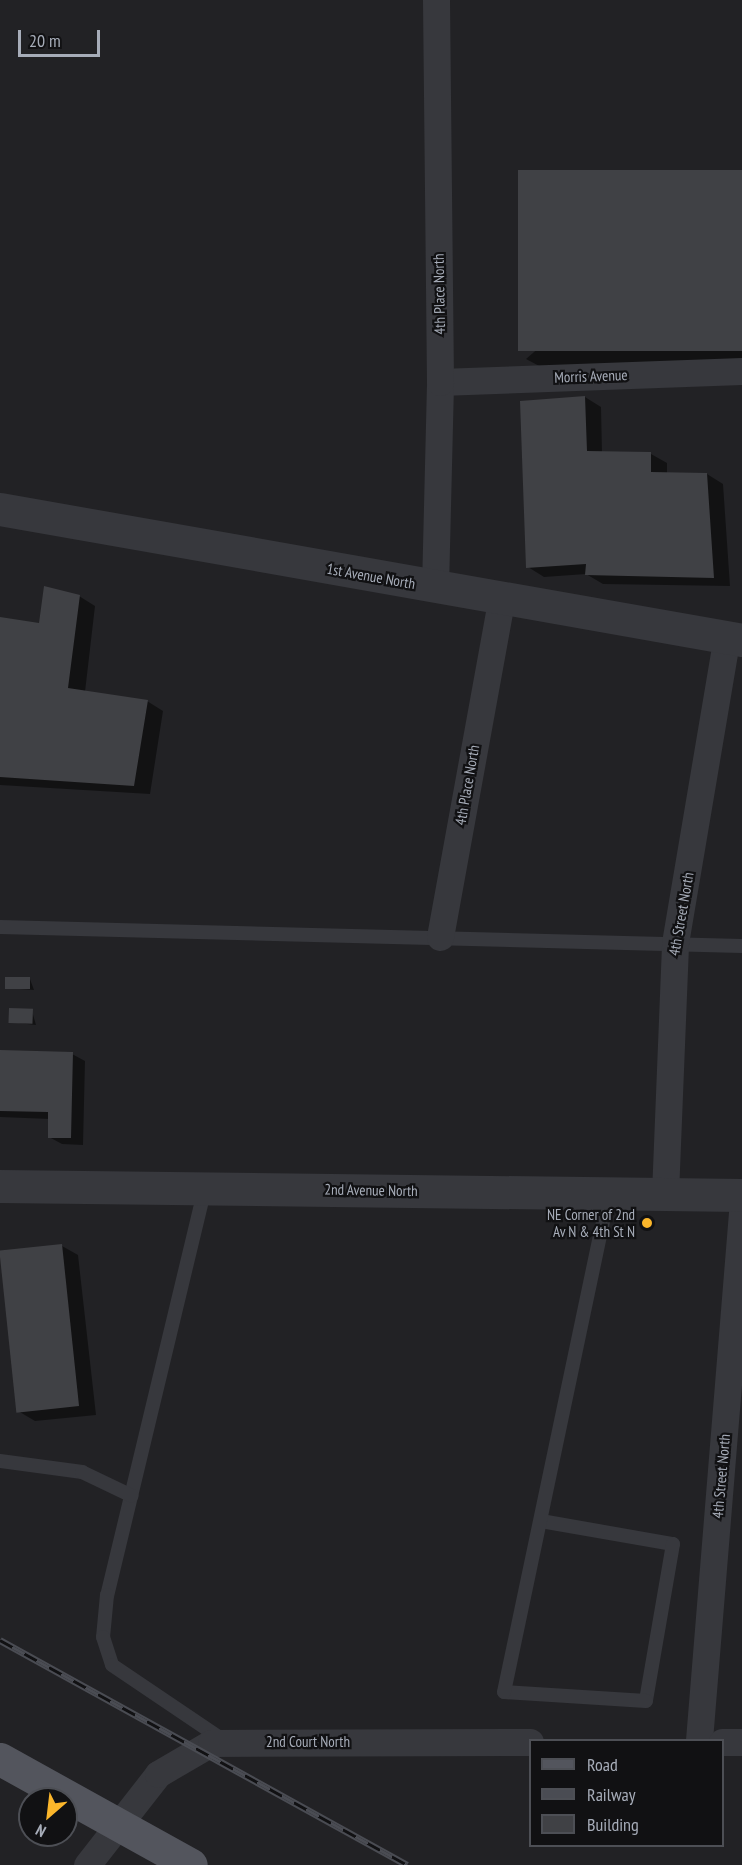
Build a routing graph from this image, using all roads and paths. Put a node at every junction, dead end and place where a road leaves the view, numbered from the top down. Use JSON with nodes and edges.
{"nodes":[{"id":1,"x":436,"y":0,"type":"edge"},
{"id":2,"x":742,"y":371,"type":"edge"},
{"id":3,"x":440,"y":381,"type":"junction"},
{"id":4,"x":0,"y":509,"type":"edge"},
{"id":5,"x":435,"y":588,"type":"junction"},
{"id":6,"x":502,"y":596,"type":"junction"},
{"id":7,"x":735,"y":638,"type":"edge"},
{"id":8,"x":0,"y":927,"type":"edge"},
{"id":9,"x":440,"y":937,"type":"junction"},
{"id":10,"x":675,"y":943,"type":"junction"},
{"id":11,"x":742,"y":946,"type":"edge"},
{"id":12,"x":0,"y":1186,"type":"edge"},
{"id":13,"x":206,"y":1188,"type":"junction"},
{"id":14,"x":609,"y":1193,"type":"junction"},
{"id":15,"x":665,"y":1194,"type":"junction"},
{"id":16,"x":742,"y":1195,"type":"edge"},
{"id":17,"x":742,"y":1212,"type":"edge"},
{"id":18,"x":0,"y":1461,"type":"edge"},
{"id":19,"x":132,"y":1496,"type":"junction"},
{"id":20,"x":541,"y":1521,"type":"junction"},
{"id":21,"x":699,"y":1739,"type":"edge"},
{"id":22,"x":529,"y":1742,"type":"edge"},
{"id":23,"x":724,"y":1742,"type":"edge"},
{"id":24,"x":742,"y":1742,"type":"edge"},
{"id":25,"x":226,"y":1743,"type":"junction"},
{"id":26,"x":0,"y":1759,"type":"edge"},
{"id":27,"x":116,"y":1823,"type":"junction"},
{"id":28,"x":87,"y":1865,"type":"edge"},
{"id":29,"x":191,"y":1865,"type":"edge"}],
"edges":[{"from":1,"to":3,"type":"street","name":"4th Place North"},
{"from":2,"to":3,"type":"street","name":"Morris Avenue"},
{"from":3,"to":5,"type":"street","name":"4th Place North"},
{"from":4,"to":5,"type":"street","name":"1st Avenue North"},
{"from":5,"to":6,"type":"street","name":"1st Avenue North"},
{"from":6,"to":7,"type":"street","name":"1st Avenue North"},
{"from":6,"to":9,"type":"street","name":"4th Place North"},
{"from":7,"to":10,"type":"street","name":"4th Street North"},
{"from":8,"to":9,"type":"lane"},
{"from":9,"to":10,"type":"lane"},
{"from":10,"to":11,"type":"lane"},
{"from":10,"to":15,"type":"street","name":"4th Street North"},
{"from":12,"to":13,"type":"street","name":"2nd Avenue North"},
{"from":13,"to":14,"type":"street","name":"2nd Avenue North"},
{"from":13,"to":19,"type":"lane"},
{"from":14,"to":15,"type":"street","name":"2nd Avenue North"},
{"from":14,"to":20,"type":"lane"},
{"from":15,"to":16,"type":"street","name":"2nd Avenue North"},
{"from":17,"to":21,"type":"street","name":"4th Street North"},
{"from":18,"to":19,"type":"lane"},
{"from":19,"to":25,"type":"lane"},
{"from":20,"to":20,"type":"lane"},
{"from":22,"to":25,"type":"street","name":"2nd Court North"},
{"from":23,"to":24,"type":"street"},
{"from":25,"to":27,"type":"street","name":"2nd Court North"},
{"from":26,"to":27,"type":"main road"},
{"from":27,"to":28,"type":"street","name":"2nd Court North"},
{"from":27,"to":29,"type":"main road"}]}
